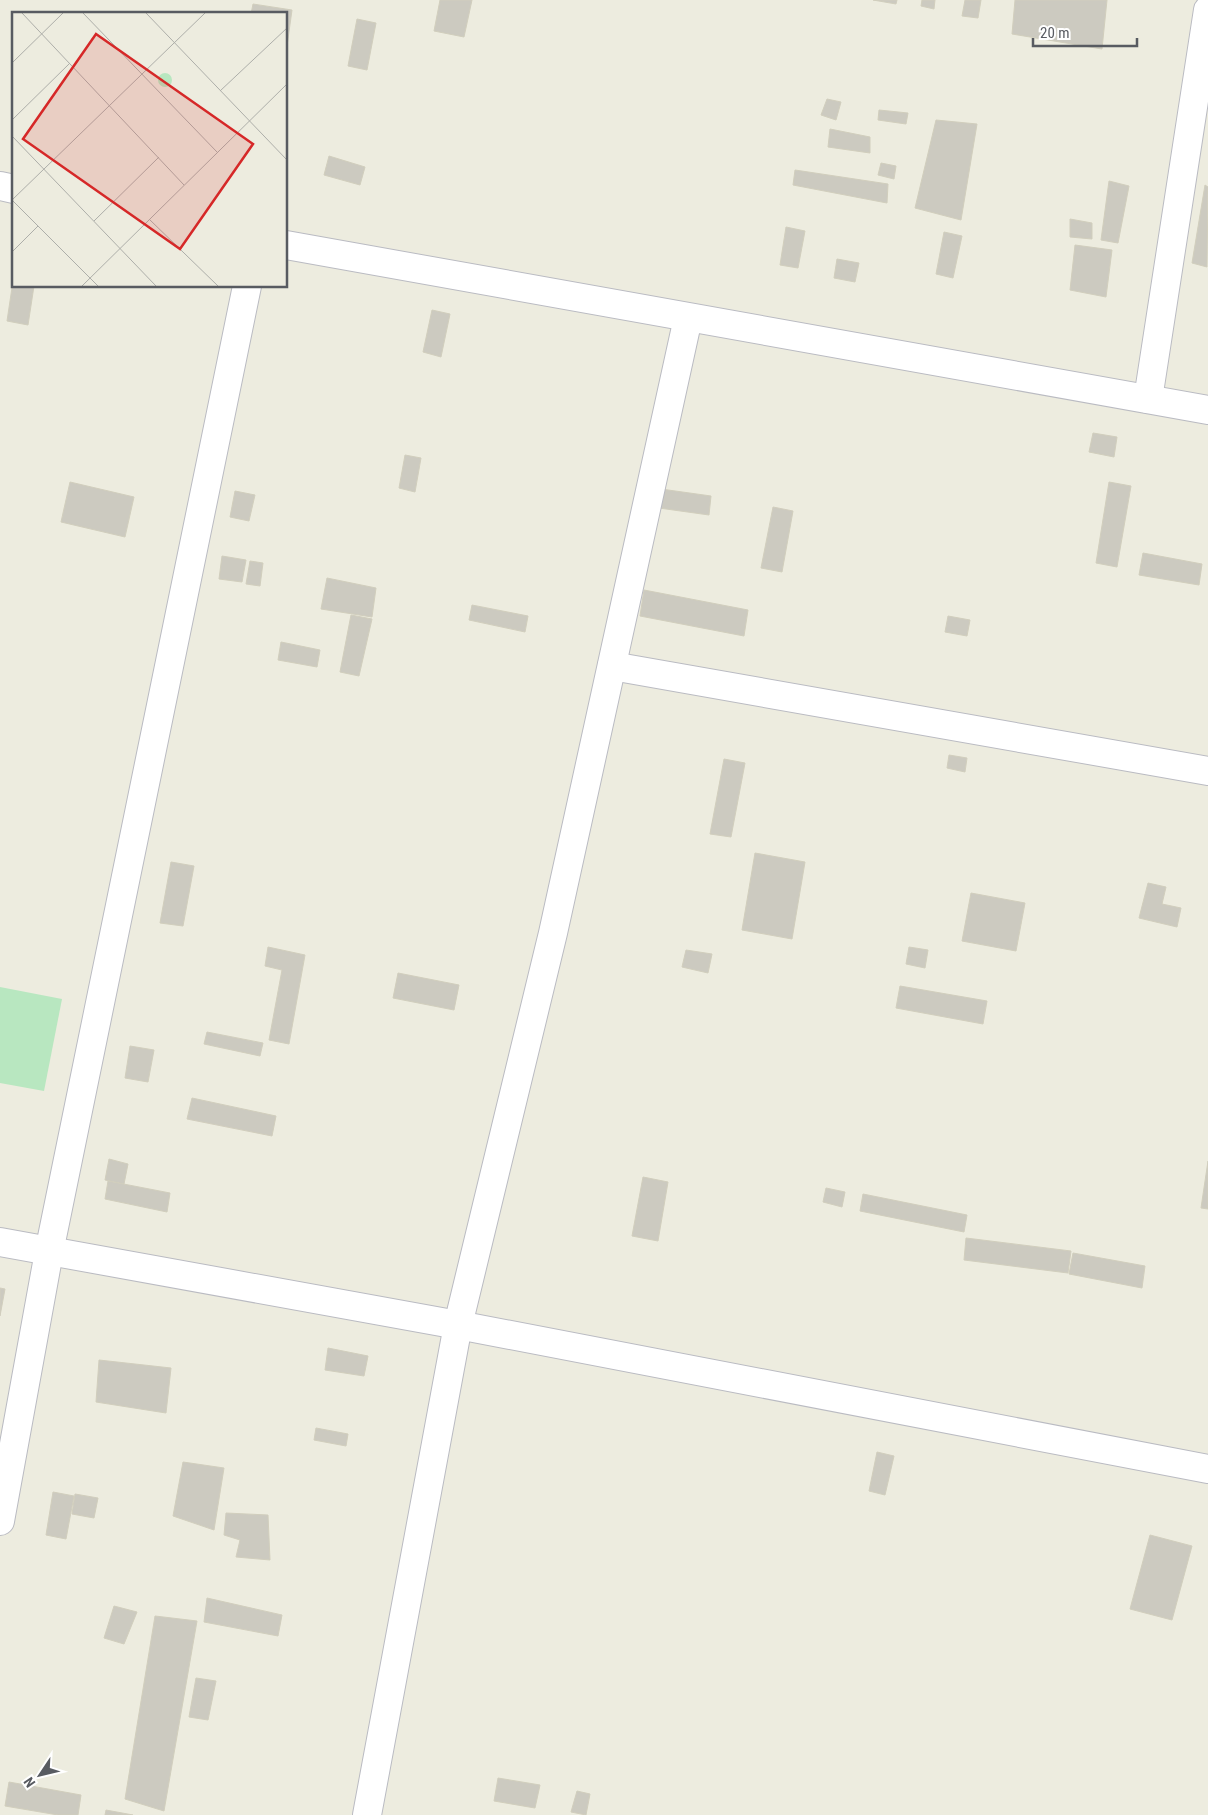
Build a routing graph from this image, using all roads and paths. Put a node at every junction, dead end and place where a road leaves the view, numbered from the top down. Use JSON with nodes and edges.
{"nodes":[{"id":1,"x":1208,"y":10,"type":"edge"},
{"id":2,"x":288,"y":245,"type":"edge"},
{"id":3,"x":247,"y":288,"type":"edge"},
{"id":4,"x":688,"y":318,"type":"junction"},
{"id":5,"x":1148,"y":399,"type":"junction"},
{"id":6,"x":1208,"y":410,"type":"edge"},
{"id":7,"x":612,"y":666,"type":"junction"},
{"id":8,"x":1208,"y":771,"type":"edge"},
{"id":9,"x":0,"y":1242,"type":"edge"},
{"id":10,"x":49,"y":1252,"type":"junction"},
{"id":11,"x":458,"y":1325,"type":"junction"},
{"id":12,"x":1208,"y":1469,"type":"edge"},
{"id":13,"x":0,"y":1521,"type":"edge"},
{"id":14,"x":368,"y":1815,"type":"edge"}],
"edges":[{"from":1,"to":5,"type":"street"},
{"from":2,"to":4,"type":"street"},
{"from":3,"to":10,"type":"street"},
{"from":4,"to":5,"type":"street"},
{"from":4,"to":7,"type":"street"},
{"from":5,"to":6,"type":"street"},
{"from":7,"to":8,"type":"street"},
{"from":7,"to":11,"type":"street"},
{"from":9,"to":10,"type":"street"},
{"from":10,"to":11,"type":"street"},
{"from":10,"to":13,"type":"street"},
{"from":11,"to":12,"type":"street"},
{"from":11,"to":14,"type":"street"}]}
